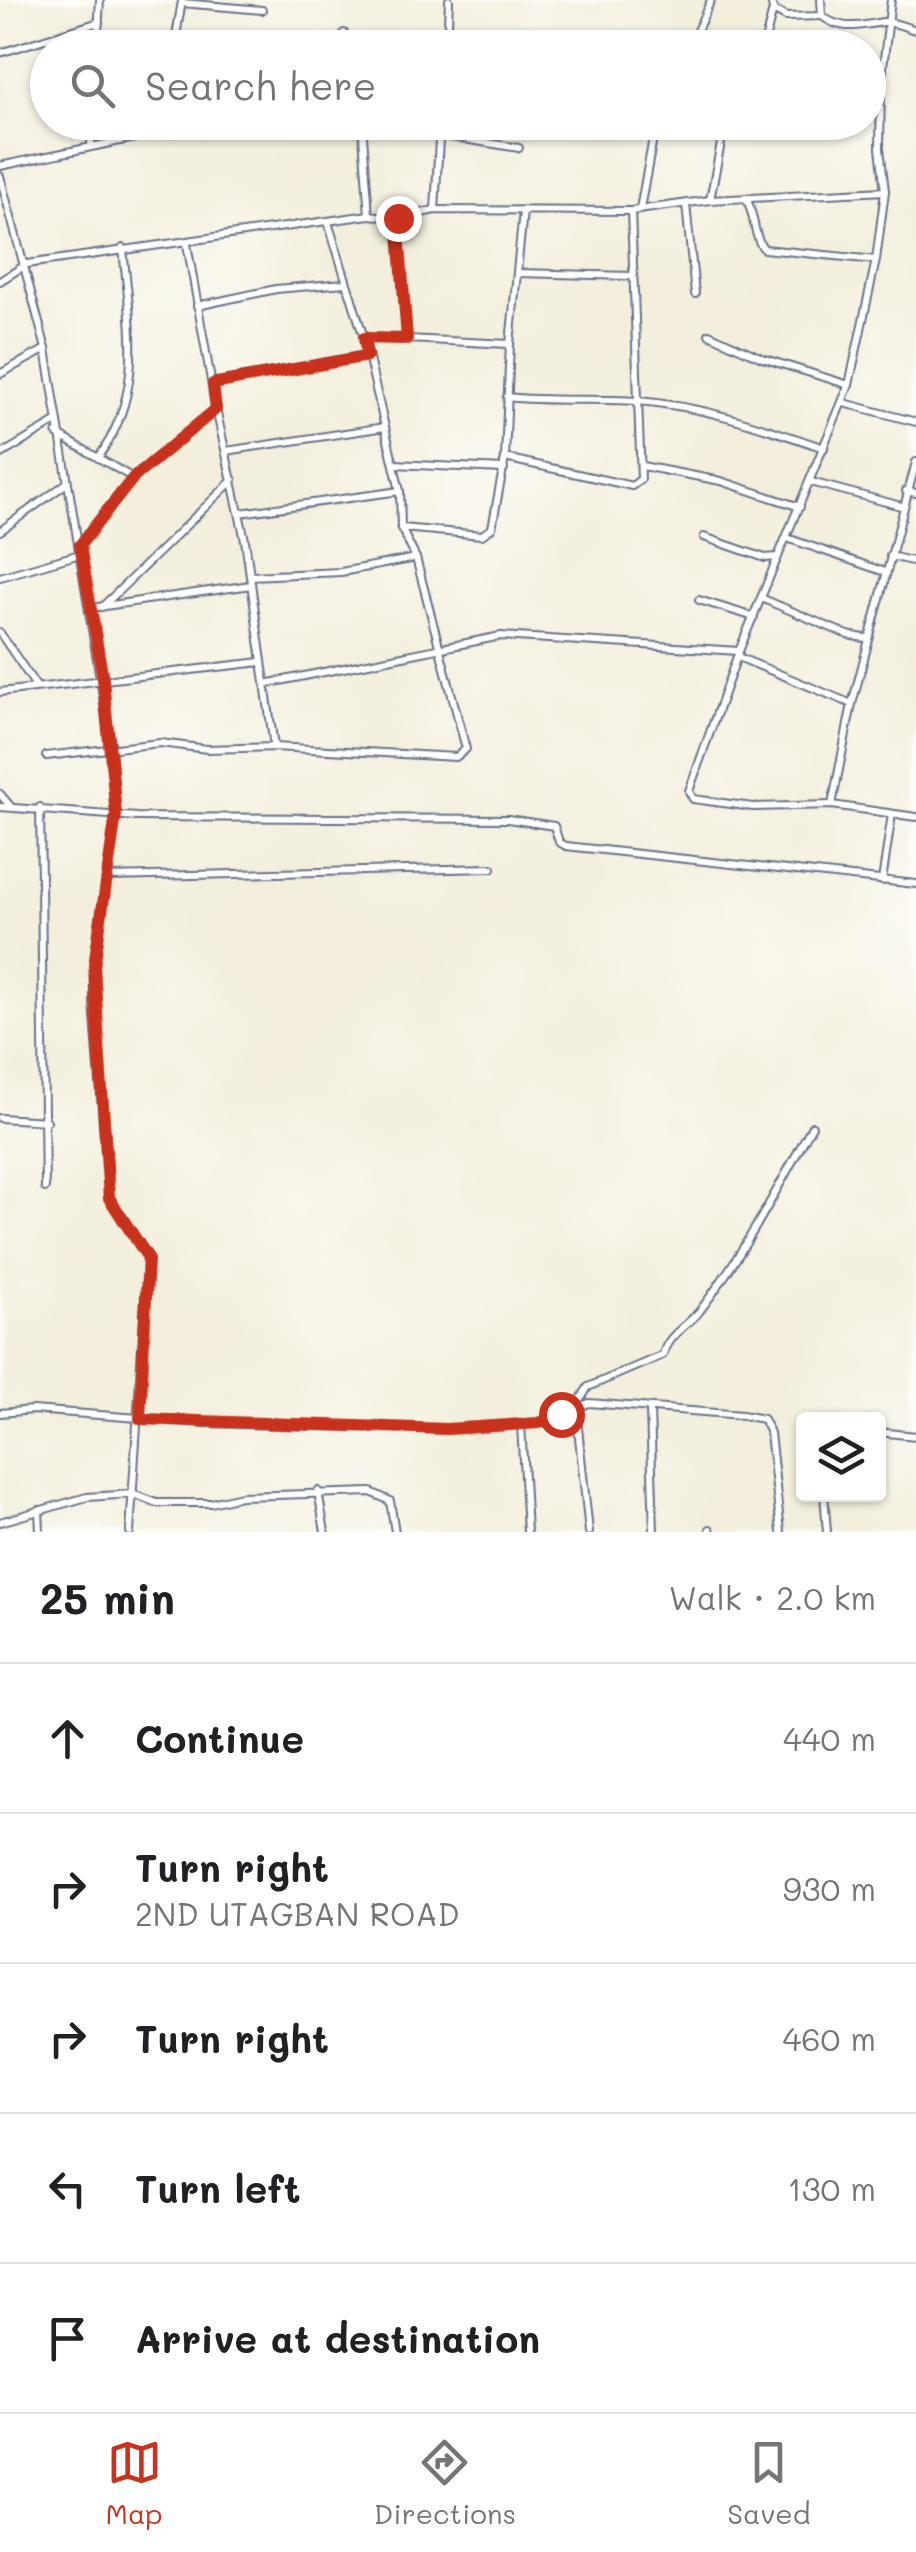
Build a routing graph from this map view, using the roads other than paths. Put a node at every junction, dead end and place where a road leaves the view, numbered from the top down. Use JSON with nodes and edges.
{"nodes":[{"id":1,"x":100,"y":0,"type":"edge"},
{"id":2,"x":449,"y":0,"type":"edge"},
{"id":3,"x":710,"y":0,"type":"edge"},
{"id":4,"x":768,"y":0,"type":"edge"},
{"id":5,"x":821,"y":0,"type":"edge"},
{"id":6,"x":891,"y":0,"type":"edge"},
{"id":7,"x":182,"y":1,"type":"edge"},
{"id":8,"x":262,"y":10,"type":"dead end"},
{"id":9,"x":773,"y":10,"type":"junction"},
{"id":10,"x":822,"y":16,"type":"junction"},
{"id":11,"x":99,"y":22,"type":"junction"},
{"id":12,"x":885,"y":22,"type":"junction"},
{"id":13,"x":74,"y":30,"type":"edge"},
{"id":14,"x":98,"y":30,"type":"edge"},
{"id":15,"x":177,"y":30,"type":"edge"},
{"id":16,"x":448,"y":30,"type":"edge"},
{"id":17,"x":697,"y":30,"type":"edge"},
{"id":18,"x":767,"y":30,"type":"edge"},
{"id":19,"x":885,"y":30,"type":"edge"},
{"id":20,"x":916,"y":30,"type":"edge"},
{"id":21,"x":30,"y":44,"type":"edge"},
{"id":22,"x":0,"y":54,"type":"edge"},
{"id":23,"x":91,"y":140,"type":"edge"},
{"id":24,"x":133,"y":140,"type":"edge"},
{"id":25,"x":364,"y":140,"type":"edge"},
{"id":26,"x":439,"y":140,"type":"edge"},
{"id":27,"x":466,"y":140,"type":"edge"},
{"id":28,"x":651,"y":140,"type":"edge"},
{"id":29,"x":722,"y":140,"type":"edge"},
{"id":30,"x":880,"y":140,"type":"edge"},
{"id":31,"x":91,"y":146,"type":"junction"},
{"id":32,"x":519,"y":148,"type":"dead end"},
{"id":33,"x":0,"y":166,"type":"edge"},
{"id":34,"x":0,"y":176,"type":"edge"},
{"id":35,"x":885,"y":191,"type":"junction"},
{"id":36,"x":746,"y":198,"type":"junction"},
{"id":37,"x":710,"y":200,"type":"junction"},
{"id":38,"x":686,"y":204,"type":"junction"},
{"id":39,"x":435,"y":210,"type":"junction"},
{"id":40,"x":635,"y":210,"type":"junction"},
{"id":41,"x":523,"y":211,"type":"junction"},
{"id":42,"x":370,"y":216,"type":"junction"},
{"id":43,"x":398,"y":218,"type":"junction"},
{"id":44,"x":328,"y":222,"type":"junction"},
{"id":45,"x":187,"y":244,"type":"junction"},
{"id":46,"x":122,"y":248,"type":"junction"},
{"id":47,"x":876,"y":260,"type":"junction"},
{"id":48,"x":26,"y":264,"type":"junction"},
{"id":49,"x":517,"y":272,"type":"junction"},
{"id":50,"x":631,"y":276,"type":"junction"},
{"id":51,"x":0,"y":281,"type":"edge"},
{"id":52,"x":345,"y":284,"type":"junction"},
{"id":53,"x":694,"y":294,"type":"dead end"},
{"id":54,"x":197,"y":306,"type":"junction"},
{"id":55,"x":710,"y":334,"type":"dead end"},
{"id":56,"x":364,"y":338,"type":"junction"},
{"id":57,"x":407,"y":339,"type":"junction"},
{"id":58,"x":510,"y":344,"type":"junction"},
{"id":59,"x":46,"y":349,"type":"junction"},
{"id":60,"x":367,"y":356,"type":"junction"},
{"id":61,"x":0,"y":374,"type":"edge"},
{"id":62,"x":213,"y":384,"type":"junction"},
{"id":63,"x":849,"y":385,"type":"junction"},
{"id":64,"x":507,"y":397,"type":"junction"},
{"id":65,"x":636,"y":401,"type":"junction"},
{"id":66,"x":844,"y":403,"type":"junction"},
{"id":67,"x":216,"y":409,"type":"junction"},
{"id":68,"x":56,"y":422,"type":"junction"},
{"id":69,"x":916,"y":422,"type":"edge"},
{"id":70,"x":385,"y":428,"type":"junction"},
{"id":71,"x":57,"y":434,"type":"junction"},
{"id":72,"x":824,"y":448,"type":"junction"},
{"id":73,"x":226,"y":451,"type":"junction"},
{"id":74,"x":0,"y":455,"type":"edge"},
{"id":75,"x":98,"y":458,"type":"junction"},
{"id":76,"x":505,"y":458,"type":"junction"},
{"id":77,"x":916,"y":462,"type":"edge"},
{"id":78,"x":394,"y":464,"type":"junction"},
{"id":79,"x":642,"y":466,"type":"junction"},
{"id":80,"x":504,"y":469,"type":"junction"},
{"id":81,"x":133,"y":478,"type":"junction"},
{"id":82,"x":233,"y":480,"type":"junction"},
{"id":83,"x":811,"y":482,"type":"junction"},
{"id":84,"x":66,"y":483,"type":"junction"},
{"id":85,"x":400,"y":491,"type":"junction"},
{"id":86,"x":906,"y":491,"type":"junction"},
{"id":87,"x":916,"y":492,"type":"edge"},
{"id":88,"x":901,"y":506,"type":"junction"},
{"id":89,"x":800,"y":507,"type":"junction"},
{"id":90,"x":240,"y":513,"type":"junction"},
{"id":91,"x":401,"y":528,"type":"junction"},
{"id":92,"x":0,"y":531,"type":"edge"},
{"id":93,"x":704,"y":537,"type":"dead end"},
{"id":94,"x":786,"y":538,"type":"junction"},
{"id":95,"x":80,"y":549,"type":"junction"},
{"id":96,"x":890,"y":556,"type":"junction"},
{"id":97,"x":780,"y":557,"type":"junction"},
{"id":98,"x":416,"y":558,"type":"junction"},
{"id":99,"x":916,"y":562,"type":"edge"},
{"id":100,"x":884,"y":572,"type":"junction"},
{"id":101,"x":0,"y":577,"type":"edge"},
{"id":102,"x":251,"y":580,"type":"junction"},
{"id":103,"x":762,"y":598,"type":"junction"},
{"id":104,"x":699,"y":600,"type":"dead end"},
{"id":105,"x":102,"y":607,"type":"junction"},
{"id":106,"x":90,"y":608,"type":"junction"},
{"id":107,"x":754,"y":617,"type":"junction"},
{"id":108,"x":0,"y":633,"type":"edge"},
{"id":109,"x":869,"y":639,"type":"junction"},
{"id":110,"x":443,"y":652,"type":"junction"},
{"id":111,"x":738,"y":654,"type":"junction"},
{"id":112,"x":261,"y":662,"type":"junction"},
{"id":113,"x":103,"y":679,"type":"junction"},
{"id":114,"x":264,"y":684,"type":"junction"},
{"id":115,"x":36,"y":686,"type":"junction"},
{"id":116,"x":0,"y":692,"type":"edge"},
{"id":117,"x":852,"y":704,"type":"junction"},
{"id":118,"x":111,"y":745,"type":"junction"},
{"id":119,"x":274,"y":747,"type":"junction"},
{"id":120,"x":46,"y":756,"type":"dead end"},
{"id":121,"x":0,"y":794,"type":"edge"},
{"id":122,"x":832,"y":805,"type":"junction"},
{"id":123,"x":40,"y":806,"type":"junction"},
{"id":124,"x":0,"y":807,"type":"edge"},
{"id":125,"x":11,"y":807,"type":"junction"},
{"id":126,"x":892,"y":814,"type":"junction"},
{"id":127,"x":116,"y":815,"type":"junction"},
{"id":128,"x":916,"y":816,"type":"edge"},
{"id":129,"x":492,"y":868,"type":"dead end"},
{"id":130,"x":108,"y":877,"type":"junction"},
{"id":131,"x":882,"y":881,"type":"junction"},
{"id":132,"x":916,"y":884,"type":"edge"},
{"id":133,"x":0,"y":1118,"type":"edge"},
{"id":134,"x":47,"y":1121,"type":"junction"},
{"id":135,"x":812,"y":1126,"type":"dead end"},
{"id":136,"x":45,"y":1188,"type":"dead end"},
{"id":137,"x":577,"y":1407,"type":"junction"},
{"id":138,"x":650,"y":1410,"type":"junction"},
{"id":139,"x":0,"y":1412,"type":"edge"},
{"id":140,"x":140,"y":1419,"type":"junction"},
{"id":141,"x":521,"y":1424,"type":"junction"},
{"id":142,"x":886,"y":1433,"type":"edge"},
{"id":143,"x":916,"y":1436,"type":"edge"},
{"id":144,"x":318,"y":1492,"type":"junction"},
{"id":145,"x":133,"y":1494,"type":"junction"},
{"id":146,"x":825,"y":1502,"type":"edge"},
{"id":147,"x":40,"y":1510,"type":"junction"},
{"id":148,"x":0,"y":1522,"type":"edge"},
{"id":149,"x":40,"y":1532,"type":"edge"},
{"id":150,"x":130,"y":1532,"type":"edge"},
{"id":151,"x":326,"y":1532,"type":"edge"},
{"id":152,"x":395,"y":1532,"type":"edge"},
{"id":153,"x":528,"y":1532,"type":"edge"},
{"id":154,"x":589,"y":1532,"type":"edge"},
{"id":155,"x":654,"y":1532,"type":"edge"},
{"id":156,"x":781,"y":1532,"type":"edge"},
{"id":157,"x":827,"y":1532,"type":"edge"}],
"edges":[{"from":1,"to":11,"type":"street"},
{"from":2,"to":16,"type":"street"},
{"from":3,"to":17,"type":"street"},
{"from":4,"to":9,"type":"street"},
{"from":5,"to":10,"type":"street"},
{"from":6,"to":12,"type":"street"},
{"from":7,"to":8,"type":"street"},
{"from":7,"to":15,"type":"street"},
{"from":9,"to":10,"type":"street"},
{"from":9,"to":18,"type":"street"},
{"from":10,"to":12,"type":"street"},
{"from":11,"to":13,"type":"street"},
{"from":11,"to":14,"type":"street"},
{"from":12,"to":19,"type":"street"},
{"from":12,"to":20,"type":"street"},
{"from":21,"to":22,"type":"street"},
{"from":23,"to":31,"type":"street"},
{"from":24,"to":31,"type":"street"},
{"from":25,"to":42,"type":"street"},
{"from":26,"to":39,"type":"street"},
{"from":27,"to":32,"type":"street"},
{"from":28,"to":40,"type":"street"},
{"from":29,"to":37,"type":"street"},
{"from":30,"to":35,"type":"street"},
{"from":31,"to":33,"type":"street"},
{"from":34,"to":48,"type":"street"},
{"from":35,"to":36,"type":"street"},
{"from":35,"to":47,"type":"street"},
{"from":36,"to":37,"type":"street"},
{"from":36,"to":47,"type":"street"},
{"from":37,"to":38,"type":"street"},
{"from":38,"to":40,"type":"street"},
{"from":38,"to":53,"type":"street"},
{"from":39,"to":41,"type":"street"},
{"from":39,"to":43,"type":"street"},
{"from":40,"to":41,"type":"street"},
{"from":40,"to":50,"type":"street"},
{"from":41,"to":49,"type":"street"},
{"from":42,"to":43,"type":"street"},
{"from":42,"to":44,"type":"street"},
{"from":43,"to":57,"type":"street"},
{"from":44,"to":45,"type":"street"},
{"from":44,"to":52,"type":"street"},
{"from":45,"to":46,"type":"street"},
{"from":45,"to":54,"type":"street"},
{"from":46,"to":48,"type":"street"},
{"from":46,"to":75,"type":"street"},
{"from":47,"to":63,"type":"street"},
{"from":48,"to":51,"type":"street"},
{"from":48,"to":59,"type":"street"},
{"from":49,"to":50,"type":"street"},
{"from":49,"to":58,"type":"street"},
{"from":50,"to":65,"type":"street"},
{"from":52,"to":54,"type":"street"},
{"from":52,"to":56,"type":"street"},
{"from":54,"to":62,"type":"street"},
{"from":55,"to":63,"type":"street"},
{"from":56,"to":57,"type":"street"},
{"from":56,"to":60,"type":"street"},
{"from":57,"to":58,"type":"street"},
{"from":58,"to":64,"type":"street"},
{"from":59,"to":61,"type":"street"},
{"from":59,"to":68,"type":"street"},
{"from":60,"to":62,"type":"street"},
{"from":60,"to":70,"type":"street"},
{"from":62,"to":67,"type":"street"},
{"from":63,"to":66,"type":"street"},
{"from":64,"to":65,"type":"street"},
{"from":64,"to":76,"type":"street"},
{"from":65,"to":72,"type":"street"},
{"from":65,"to":79,"type":"street"},
{"from":66,"to":69,"type":"street"},
{"from":66,"to":72,"type":"street"},
{"from":67,"to":73,"type":"street"},
{"from":67,"to":81,"type":"street"},
{"from":68,"to":71,"type":"street"},
{"from":68,"to":74,"type":"street"},
{"from":70,"to":73,"type":"street"},
{"from":70,"to":78,"type":"street"},
{"from":71,"to":75,"type":"street"},
{"from":71,"to":84,"type":"street"},
{"from":72,"to":83,"type":"street"},
{"from":73,"to":82,"type":"street"},
{"from":75,"to":81,"type":"street"},
{"from":76,"to":79,"type":"street"},
{"from":76,"to":80,"type":"street"},
{"from":77,"to":86,"type":"street"},
{"from":78,"to":80,"type":"street"},
{"from":78,"to":85,"type":"street"},
{"from":79,"to":89,"type":"street"},
{"from":80,"to":91,"type":"street"},
{"from":81,"to":95,"type":"street"},
{"from":82,"to":90,"type":"street"},
{"from":82,"to":105,"type":"street"},
{"from":83,"to":88,"type":"street"},
{"from":83,"to":89,"type":"street"},
{"from":84,"to":92,"type":"street"},
{"from":84,"to":95,"type":"street"},
{"from":85,"to":90,"type":"street"},
{"from":85,"to":91,"type":"street"},
{"from":86,"to":87,"type":"street"},
{"from":86,"to":88,"type":"street"},
{"from":88,"to":96,"type":"street"},
{"from":89,"to":94,"type":"street"},
{"from":90,"to":102,"type":"street"},
{"from":91,"to":98,"type":"street"},
{"from":93,"to":97,"type":"street"},
{"from":94,"to":97,"type":"street"},
{"from":94,"to":100,"type":"street"},
{"from":95,"to":101,"type":"street"},
{"from":95,"to":106,"type":"street"},
{"from":96,"to":99,"type":"street"},
{"from":96,"to":100,"type":"street"},
{"from":97,"to":103,"type":"street"},
{"from":98,"to":102,"type":"street"},
{"from":98,"to":110,"type":"street"},
{"from":100,"to":109,"type":"street"},
{"from":102,"to":105,"type":"street"},
{"from":102,"to":112,"type":"street"},
{"from":103,"to":107,"type":"street"},
{"from":103,"to":109,"type":"street"},
{"from":104,"to":107,"type":"street"},
{"from":105,"to":106,"type":"street"},
{"from":106,"to":113,"type":"street"},
{"from":107,"to":111,"type":"street"},
{"from":108,"to":115,"type":"street"},
{"from":109,"to":117,"type":"street"},
{"from":110,"to":111,"type":"street"},
{"from":110,"to":114,"type":"street"},
{"from":110,"to":119,"type":"street"},
{"from":111,"to":117,"type":"street"},
{"from":111,"to":122,"type":"street"},
{"from":112,"to":113,"type":"street"},
{"from":112,"to":114,"type":"street"},
{"from":113,"to":115,"type":"street"},
{"from":113,"to":118,"type":"street"},
{"from":114,"to":119,"type":"street"},
{"from":115,"to":116,"type":"street"},
{"from":117,"to":122,"type":"street"},
{"from":118,"to":119,"type":"street"},
{"from":118,"to":120,"type":"street"},
{"from":118,"to":127,"type":"street"},
{"from":121,"to":125,"type":"street"},
{"from":122,"to":126,"type":"street"},
{"from":123,"to":125,"type":"street"},
{"from":123,"to":127,"type":"street"},
{"from":123,"to":134,"type":"street"},
{"from":124,"to":125,"type":"street"},
{"from":126,"to":128,"type":"street"},
{"from":126,"to":131,"type":"street"},
{"from":127,"to":130,"type":"street"},
{"from":127,"to":131,"type":"street"},
{"from":129,"to":130,"type":"street"},
{"from":130,"to":140,"type":"street"},
{"from":131,"to":132,"type":"street"},
{"from":133,"to":134,"type":"street"},
{"from":134,"to":136,"type":"street"},
{"from":135,"to":137,"type":"street"},
{"from":137,"to":138,"type":"street"},
{"from":137,"to":141,"type":"street"},
{"from":137,"to":154,"type":"street"},
{"from":138,"to":155,"type":"street"},
{"from":138,"to":156,"type":"street"},
{"from":139,"to":140,"type":"street"},
{"from":140,"to":141,"type":"street"},
{"from":140,"to":145,"type":"street"},
{"from":141,"to":153,"type":"street"},
{"from":142,"to":143,"type":"street"},
{"from":144,"to":145,"type":"street"},
{"from":144,"to":151,"type":"street"},
{"from":144,"to":152,"type":"street"},
{"from":145,"to":147,"type":"street"},
{"from":145,"to":150,"type":"street"},
{"from":146,"to":157,"type":"street"},
{"from":147,"to":148,"type":"street"},
{"from":147,"to":149,"type":"street"}]}
